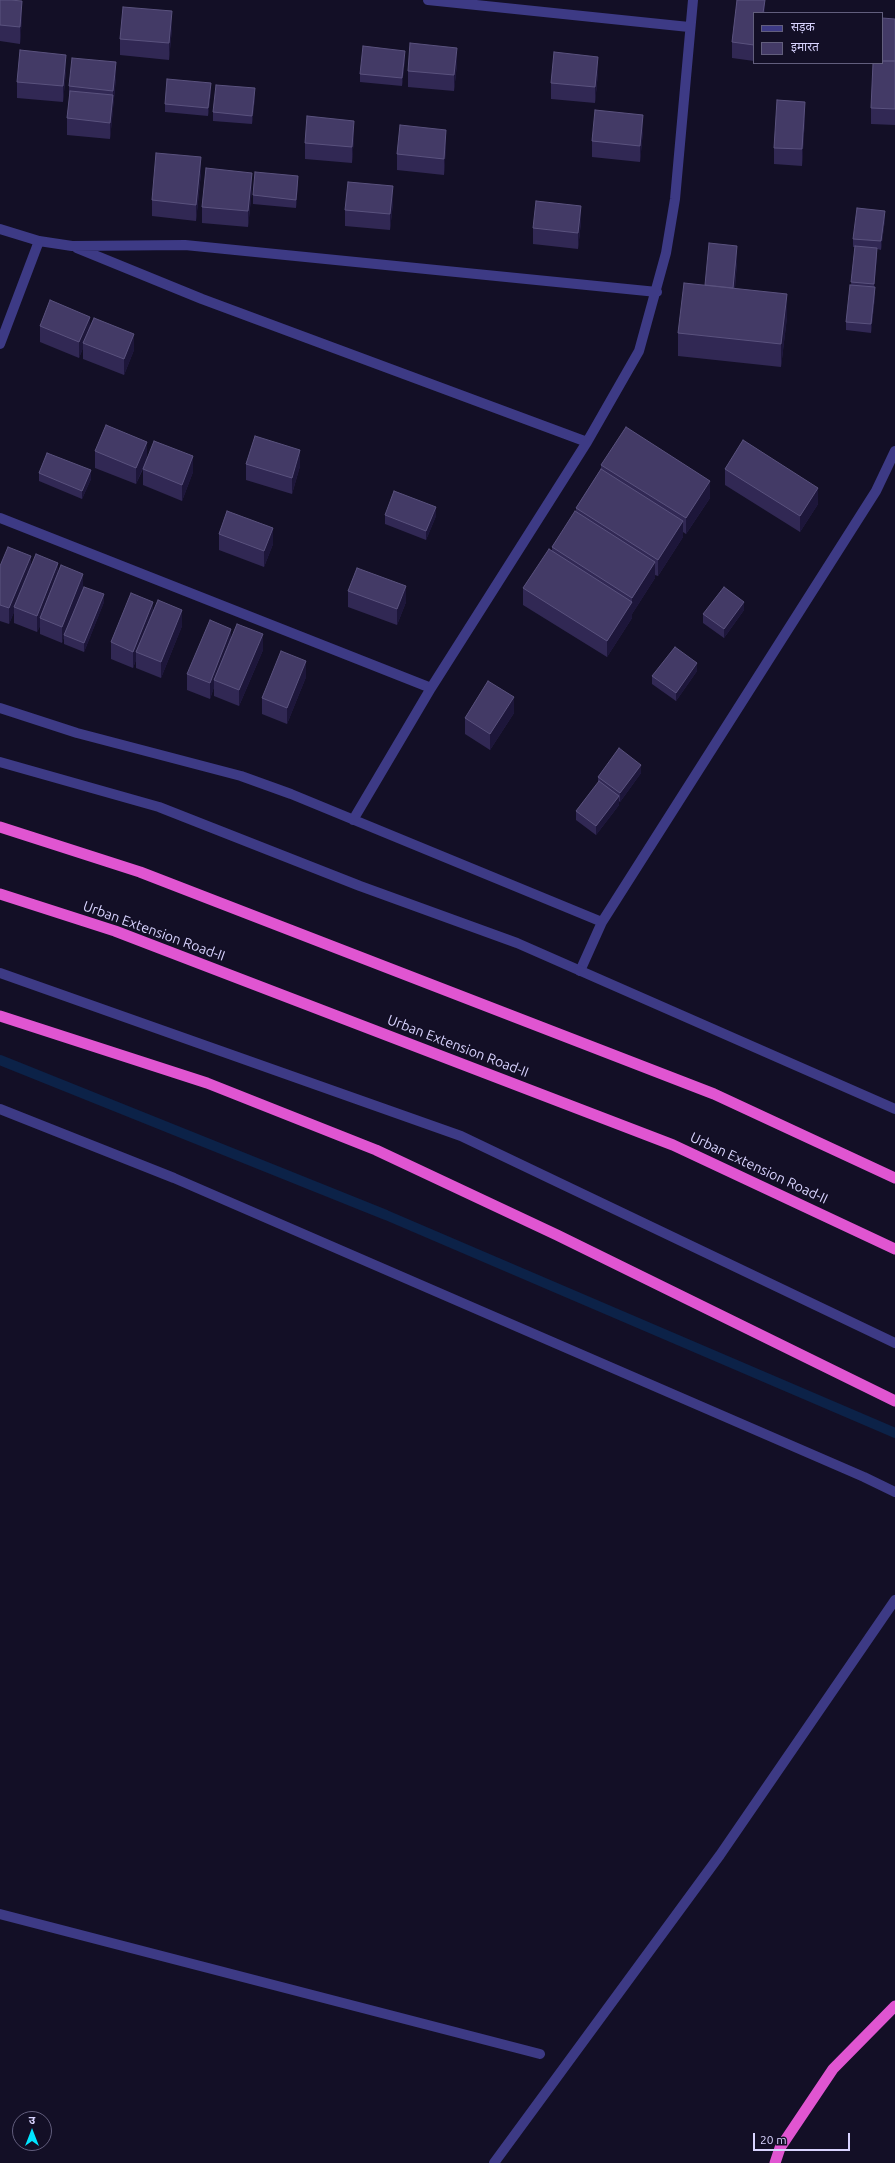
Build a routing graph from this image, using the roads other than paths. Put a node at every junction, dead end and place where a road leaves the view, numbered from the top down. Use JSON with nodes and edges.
{"nodes":[{"id":1,"x":428,"y":0,"type":"edge"},
{"id":2,"x":693,"y":0,"type":"edge"},
{"id":3,"x":689,"y":27,"type":"junction"},
{"id":4,"x":0,"y":229,"type":"edge"},
{"id":5,"x":39,"y":241,"type":"junction"},
{"id":6,"x":72,"y":246,"type":"junction"},
{"id":7,"x":657,"y":292,"type":"junction"},
{"id":8,"x":0,"y":344,"type":"edge"},
{"id":9,"x":587,"y":442,"type":"junction"},
{"id":10,"x":895,"y":451,"type":"edge"},
{"id":11,"x":0,"y":518,"type":"edge"},
{"id":12,"x":431,"y":688,"type":"junction"},
{"id":13,"x":0,"y":708,"type":"edge"},
{"id":14,"x":0,"y":762,"type":"edge"},
{"id":15,"x":353,"y":820,"type":"junction"},
{"id":16,"x":0,"y":827,"type":"edge"},
{"id":17,"x":0,"y":894,"type":"edge"},
{"id":18,"x":602,"y":922,"type":"junction"},
{"id":19,"x":580,"y":971,"type":"junction"},
{"id":20,"x":0,"y":973,"type":"edge"},
{"id":21,"x":0,"y":1016,"type":"edge"},
{"id":22,"x":0,"y":1109,"type":"edge"},
{"id":23,"x":895,"y":1109,"type":"edge"},
{"id":24,"x":895,"y":1178,"type":"edge"},
{"id":25,"x":895,"y":1249,"type":"edge"},
{"id":26,"x":895,"y":1343,"type":"edge"},
{"id":27,"x":895,"y":1401,"type":"edge"},
{"id":28,"x":895,"y":1492,"type":"edge"},
{"id":29,"x":895,"y":1600,"type":"edge"},
{"id":30,"x":0,"y":1914,"type":"edge"},
{"id":31,"x":895,"y":2006,"type":"edge"},
{"id":32,"x":540,"y":2054,"type":"dead end"},
{"id":33,"x":494,"y":2163,"type":"edge"},
{"id":34,"x":775,"y":2163,"type":"edge"}],
"edges":[{"from":1,"to":3,"type":"street"},
{"from":2,"to":3,"type":"street"},
{"from":3,"to":7,"type":"street"},
{"from":4,"to":5,"type":"street"},
{"from":5,"to":6,"type":"street"},
{"from":5,"to":8,"type":"street"},
{"from":6,"to":7,"type":"street"},
{"from":6,"to":9,"type":"street"},
{"from":7,"to":9,"type":"street"},
{"from":9,"to":12,"type":"street"},
{"from":10,"to":18,"type":"street"},
{"from":11,"to":12,"type":"street"},
{"from":12,"to":15,"type":"street"},
{"from":13,"to":15,"type":"street"},
{"from":14,"to":19,"type":"street"},
{"from":15,"to":18,"type":"street"},
{"from":16,"to":24,"type":"highway"},
{"from":17,"to":25,"type":"highway","name":"Urban Extension Road-II"},
{"from":18,"to":19,"type":"street"},
{"from":19,"to":23,"type":"street"},
{"from":20,"to":26,"type":"street"},
{"from":21,"to":27,"type":"highway"},
{"from":22,"to":28,"type":"street"},
{"from":29,"to":33,"type":"street"},
{"from":30,"to":32,"type":"street"},
{"from":31,"to":34,"type":"highway"}]}
